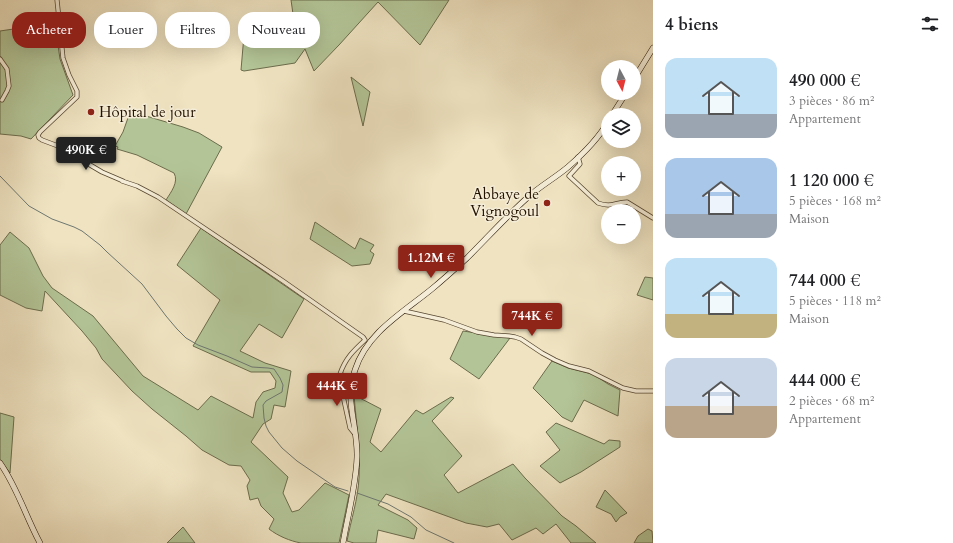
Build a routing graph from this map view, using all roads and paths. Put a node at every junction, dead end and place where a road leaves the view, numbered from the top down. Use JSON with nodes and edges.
{"nodes":[{"id":1,"x":57,"y":0,"type":"edge"},
{"id":2,"x":653,"y":48,"type":"edge"},
{"id":3,"x":0,"y":59,"type":"edge"},
{"id":4,"x":641,"y":68,"type":"edge"},
{"id":5,"x":2,"y":100,"type":"dead end"},
{"id":6,"x":601,"y":131,"type":"edge"},
{"id":7,"x":578,"y":157,"type":"junction"},
{"id":8,"x":653,"y":218,"type":"edge"},
{"id":9,"x":404,"y":311,"type":"junction"},
{"id":10,"x":340,"y":374,"type":"junction"},
{"id":11,"x":352,"y":379,"type":"junction"},
{"id":12,"x":653,"y":391,"type":"edge"},
{"id":13,"x":354,"y":433,"type":"junction"},
{"id":14,"x":0,"y":463,"type":"edge"},
{"id":15,"x":40,"y":543,"type":"edge"},
{"id":16,"x":343,"y":543,"type":"edge"}],
"edges":[{"from":1,"to":10,"type":"street"},
{"from":2,"to":4,"type":"street"},
{"from":3,"to":5,"type":"street"},
{"from":6,"to":7,"type":"street"},
{"from":7,"to":8,"type":"street"},
{"from":7,"to":9,"type":"street"},
{"from":9,"to":11,"type":"street"},
{"from":9,"to":12,"type":"street"},
{"from":10,"to":11,"type":"street"},
{"from":10,"to":13,"type":"street"},
{"from":11,"to":13,"type":"street"},
{"from":13,"to":16,"type":"street"},
{"from":14,"to":15,"type":"street"}]}
